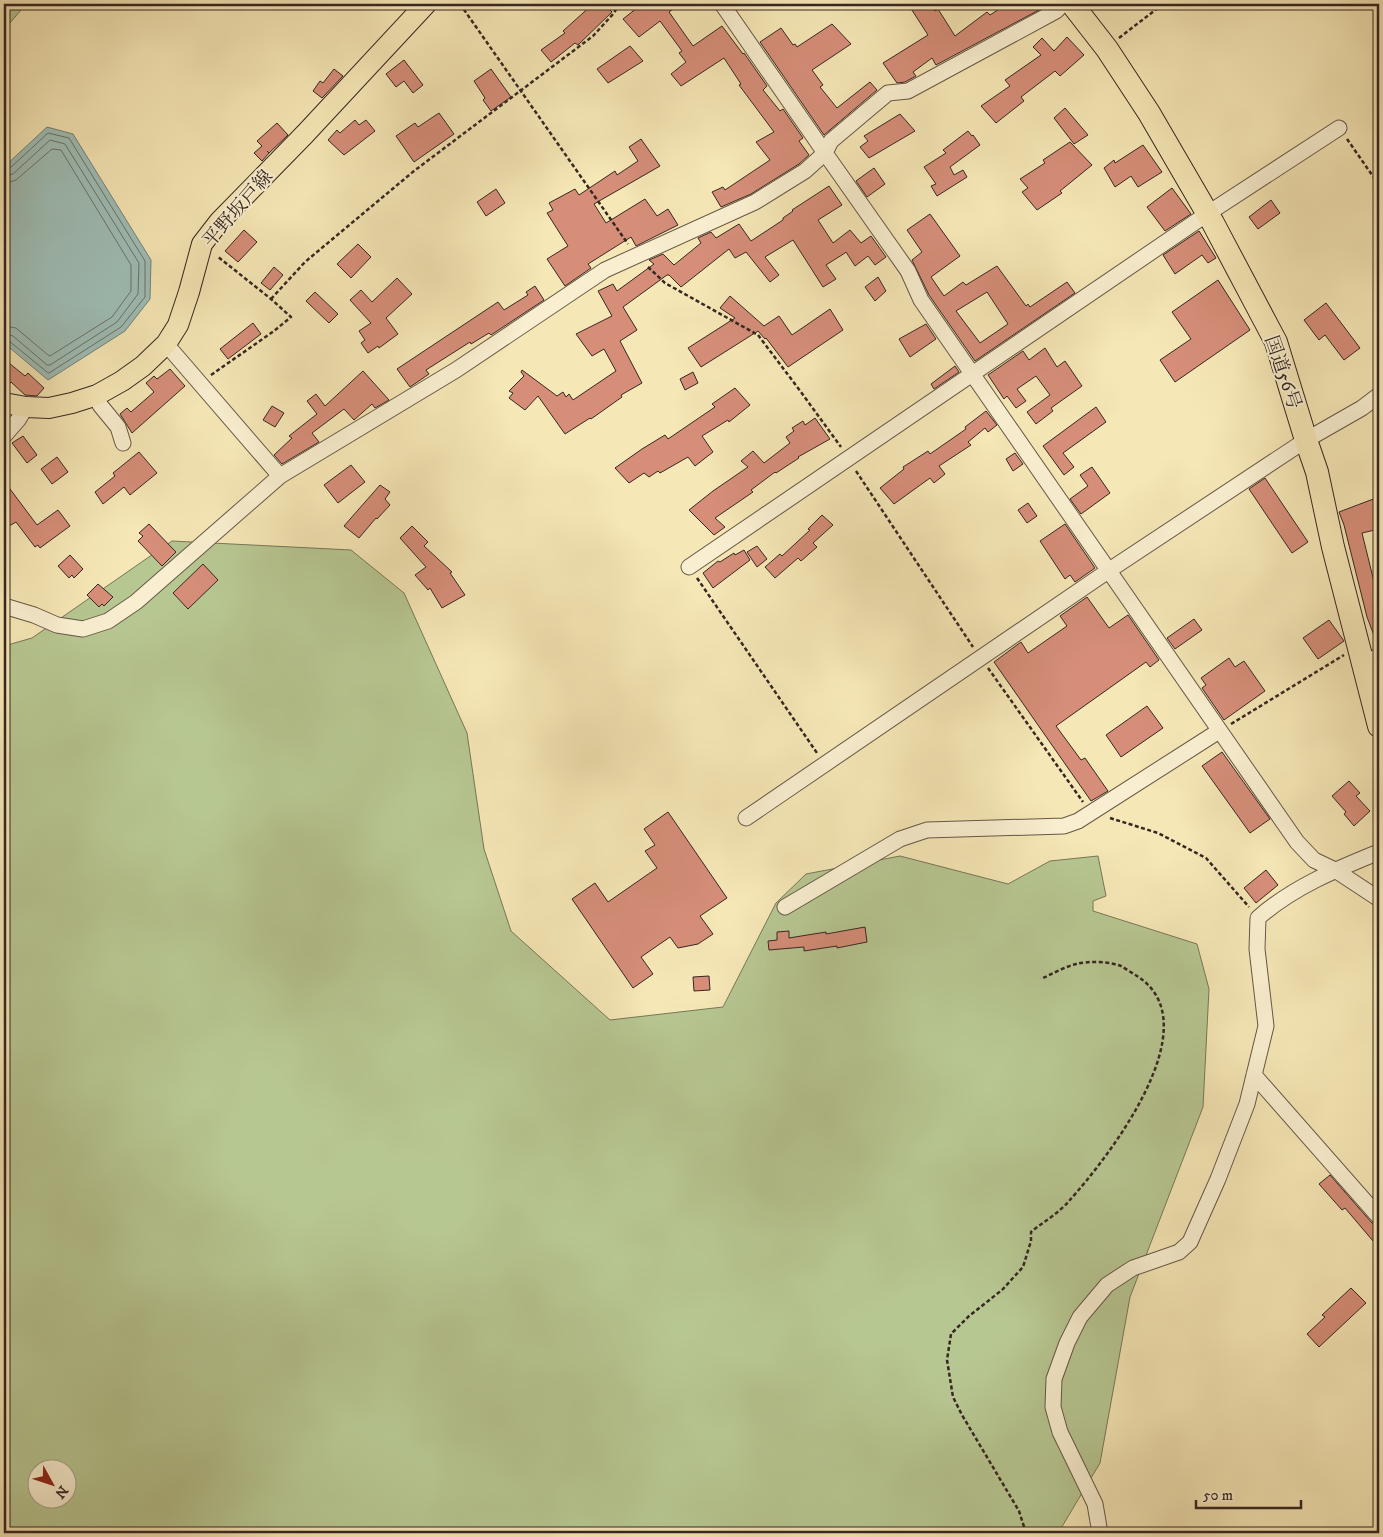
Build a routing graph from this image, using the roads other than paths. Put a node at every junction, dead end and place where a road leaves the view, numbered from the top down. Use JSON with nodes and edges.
{"nodes":[{"id":1,"x":426,"y":4,"type":"edge"},
{"id":2,"x":722,"y":4,"type":"edge"},
{"id":3,"x":1063,"y":4,"type":"edge"},
{"id":4,"x":1072,"y":4,"type":"edge"},
{"id":5,"x":1339,"y":128,"type":"road end"},
{"id":6,"x":824,"y":153,"type":"junction"},
{"id":7,"x":1207,"y":214,"type":"junction"},
{"id":8,"x":166,"y":344,"type":"junction"},
{"id":9,"x":973,"y":375,"type":"junction"},
{"id":10,"x":97,"y":395,"type":"junction"},
{"id":11,"x":1379,"y":395,"type":"edge"},
{"id":12,"x":4,"y":403,"type":"edge"},
{"id":13,"x":26,"y":407,"type":"junction"},
{"id":14,"x":4,"y":436,"type":"edge"},
{"id":15,"x":1306,"y":440,"type":"junction"},
{"id":16,"x":123,"y":443,"type":"dead end"},
{"id":17,"x":280,"y":476,"type":"junction"},
{"id":18,"x":689,"y":567,"type":"road end"},
{"id":19,"x":1108,"y":571,"type":"junction"},
{"id":20,"x":4,"y":606,"type":"edge"},
{"id":21,"x":1367,"y":655,"type":"edge"},
{"id":22,"x":1379,"y":726,"type":"edge"},
{"id":23,"x":1219,"y":731,"type":"junction"},
{"id":24,"x":746,"y":818,"type":"dead end"},
{"id":25,"x":1379,"y":852,"type":"edge"},
{"id":26,"x":1335,"y":870,"type":"junction"},
{"id":27,"x":1379,"y":899,"type":"edge"},
{"id":28,"x":785,"y":907,"type":"dead end"},
{"id":29,"x":1254,"y":1075,"type":"junction"},
{"id":30,"x":1379,"y":1217,"type":"edge"},
{"id":31,"x":1100,"y":1533,"type":"edge"}],
"edges":[{"from":1,"to":8,"type":"main road","name":"平野坂戸線"},
{"from":2,"to":6,"type":"street"},
{"from":3,"to":6,"type":"street"},
{"from":4,"to":7,"type":"highway","name":"国道56号"},
{"from":5,"to":7,"type":"street"},
{"from":6,"to":9,"type":"street"},
{"from":6,"to":17,"type":"street"},
{"from":7,"to":9,"type":"street"},
{"from":7,"to":15,"type":"highway","name":"国道56号"},
{"from":8,"to":10,"type":"main road","name":"平野坂戸線"},
{"from":8,"to":17,"type":"street"},
{"from":9,"to":18,"type":"street"},
{"from":9,"to":19,"type":"street"},
{"from":10,"to":13,"type":"main road","name":"平野坂戸線"},
{"from":10,"to":16,"type":"street"},
{"from":11,"to":15,"type":"street"},
{"from":12,"to":13,"type":"main road","name":"平野坂戸線"},
{"from":13,"to":14,"type":"street"},
{"from":15,"to":19,"type":"street"},
{"from":15,"to":21,"type":"highway","name":"国道56号"},
{"from":17,"to":20,"type":"street"},
{"from":19,"to":23,"type":"street"},
{"from":19,"to":24,"type":"street"},
{"from":21,"to":22,"type":"highway","name":"国道56号"},
{"from":23,"to":26,"type":"street"},
{"from":23,"to":28,"type":"street"},
{"from":25,"to":26,"type":"street"},
{"from":26,"to":27,"type":"street"},
{"from":26,"to":29,"type":"street"},
{"from":29,"to":30,"type":"street"},
{"from":29,"to":31,"type":"street"}]}
